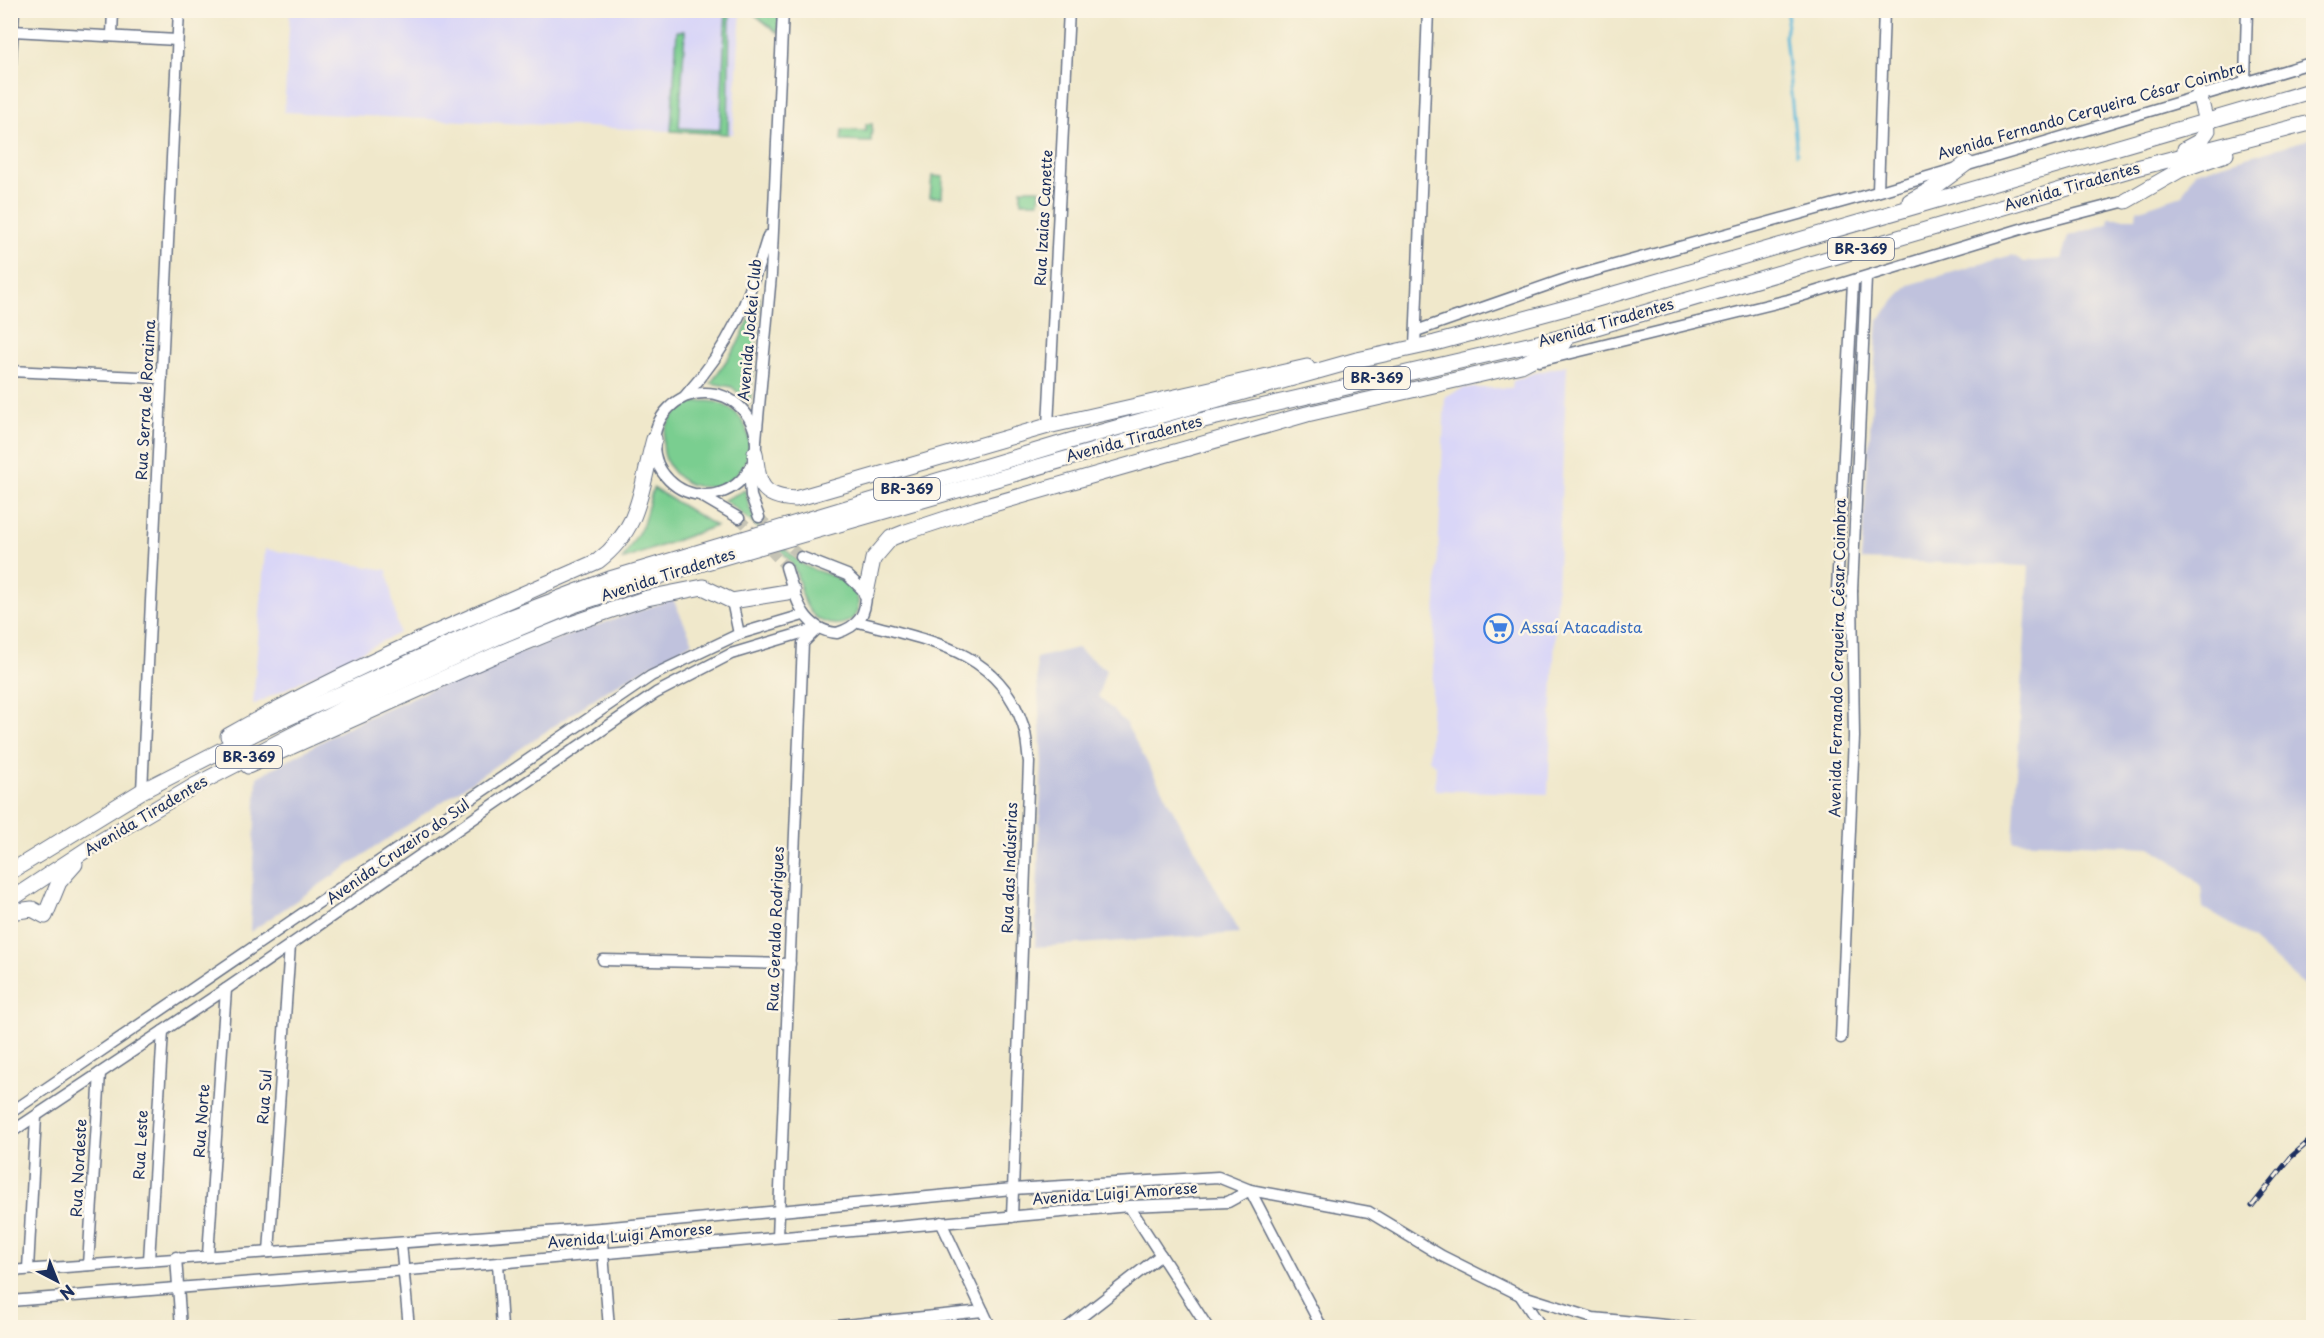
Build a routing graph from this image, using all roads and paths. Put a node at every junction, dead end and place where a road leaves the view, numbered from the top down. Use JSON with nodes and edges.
{"nodes":[{"id":1,"x":14,"y":10,"type":"edge"},
{"id":2,"x":113,"y":10,"type":"edge"},
{"id":3,"x":178,"y":10,"type":"edge"},
{"id":4,"x":783,"y":10,"type":"edge"},
{"id":5,"x":1069,"y":10,"type":"edge"},
{"id":6,"x":1428,"y":10,"type":"edge"},
{"id":7,"x":1884,"y":10,"type":"edge"},
{"id":8,"x":2247,"y":10,"type":"edge"},
{"id":9,"x":13,"y":31,"type":"junction"},
{"id":10,"x":112,"y":35,"type":"junction"},
{"id":11,"x":177,"y":40,"type":"junction"},
{"id":12,"x":2313,"y":62,"type":"edge"},
{"id":13,"x":10,"y":74,"type":"edge"},
{"id":14,"x":2245,"y":81,"type":"junction"},
{"id":15,"x":2313,"y":90,"type":"edge"},
{"id":16,"x":2199,"y":94,"type":"junction"},
{"id":17,"x":2207,"y":122,"type":"junction"},
{"id":18,"x":2313,"y":122,"type":"edge"},
{"id":19,"x":2278,"y":132,"type":"junction"},
{"id":20,"x":1967,"y":163,"type":"junction"},
{"id":21,"x":2129,"y":170,"type":"junction"},
{"id":22,"x":1878,"y":191,"type":"junction"},
{"id":23,"x":2126,"y":201,"type":"joint"},
{"id":24,"x":772,"y":222,"type":"junction"},
{"id":25,"x":1850,"y":226,"type":"junction"},
{"id":26,"x":1866,"y":278,"type":"junction"},
{"id":27,"x":1853,"y":282,"type":"junction"},
{"id":28,"x":1594,"y":326,"type":"junction"},
{"id":29,"x":1416,"y":331,"type":"junction"},
{"id":30,"x":1415,"y":348,"type":"junction"},
{"id":31,"x":1357,"y":360,"type":"junction"},
{"id":32,"x":1521,"y":365,"type":"junction"},
{"id":33,"x":10,"y":371,"type":"edge"},
{"id":34,"x":162,"y":378,"type":"junction"},
{"id":35,"x":683,"y":398,"type":"junction"},
{"id":36,"x":1307,"y":414,"type":"junction"},
{"id":37,"x":1195,"y":422,"type":"junction"},
{"id":38,"x":1048,"y":426,"type":"junction"},
{"id":39,"x":654,"y":439,"type":"junction"},
{"id":40,"x":756,"y":446,"type":"junction"},
{"id":41,"x":749,"y":469,"type":"junction"},
{"id":42,"x":698,"y":494,"type":"junction"},
{"id":43,"x":759,"y":517,"type":"tunnel mouth"},
{"id":44,"x":739,"y":518,"type":"tunnel mouth"},
{"id":45,"x":801,"y":557,"type":"tunnel mouth"},
{"id":46,"x":786,"y":567,"type":"tunnel mouth"},
{"id":47,"x":794,"y":591,"type":"junction"},
{"id":48,"x":1852,"y":591,"type":"junction"},
{"id":49,"x":866,"y":593,"type":"junction"},
{"id":50,"x":732,"y":601,"type":"junction"},
{"id":51,"x":803,"y":615,"type":"junction"},
{"id":52,"x":859,"y":622,"type":"junction"},
{"id":53,"x":818,"y":628,"type":"junction"},
{"id":54,"x":740,"y":634,"type":"junction"},
{"id":55,"x":643,"y":681,"type":"junction"},
{"id":56,"x":645,"y":700,"type":"junction"},
{"id":57,"x":179,"y":771,"type":"junction"},
{"id":58,"x":194,"y":786,"type":"junction"},
{"id":59,"x":142,"y":791,"type":"junction"},
{"id":60,"x":89,"y":848,"type":"junction"},
{"id":61,"x":10,"y":872,"type":"edge"},
{"id":62,"x":10,"y":900,"type":"edge"},
{"id":63,"x":10,"y":912,"type":"edge"},
{"id":64,"x":290,"y":945,"type":"junction"},
{"id":65,"x":603,"y":960,"type":"dead end"},
{"id":66,"x":790,"y":964,"type":"junction"},
{"id":67,"x":226,"y":989,"type":"junction"},
{"id":68,"x":163,"y":1031,"type":"junction"},
{"id":69,"x":1841,"y":1038,"type":"dead end"},
{"id":70,"x":100,"y":1073,"type":"junction"},
{"id":71,"x":10,"y":1113,"type":"edge"},
{"id":72,"x":36,"y":1116,"type":"junction"},
{"id":73,"x":10,"y":1133,"type":"edge"},
{"id":74,"x":1012,"y":1190,"type":"junction"},
{"id":75,"x":1250,"y":1190,"type":"junction"},
{"id":76,"x":1130,"y":1206,"type":"junction"},
{"id":77,"x":780,"y":1213,"type":"junction"},
{"id":78,"x":1011,"y":1217,"type":"junction"},
{"id":79,"x":940,"y":1222,"type":"junction"},
{"id":80,"x":601,"y":1228,"type":"junction"},
{"id":81,"x":778,"y":1237,"type":"junction"},
{"id":82,"x":401,"y":1243,"type":"junction"},
{"id":83,"x":269,"y":1251,"type":"junction"},
{"id":84,"x":603,"y":1253,"type":"junction"},
{"id":85,"x":1161,"y":1255,"type":"junction"},
{"id":86,"x":208,"y":1256,"type":"junction"},
{"id":87,"x":176,"y":1257,"type":"junction"},
{"id":88,"x":149,"y":1260,"type":"junction"},
{"id":89,"x":498,"y":1263,"type":"junction"},
{"id":90,"x":88,"y":1265,"type":"junction"},
{"id":91,"x":28,"y":1269,"type":"junction"},
{"id":92,"x":405,"y":1269,"type":"junction"},
{"id":93,"x":10,"y":1271,"type":"edge"},
{"id":94,"x":179,"y":1289,"type":"junction"},
{"id":95,"x":1520,"y":1295,"type":"junction"},
{"id":96,"x":10,"y":1301,"type":"edge"},
{"id":97,"x":983,"y":1311,"type":"junction"},
{"id":98,"x":182,"y":1328,"type":"edge"},
{"id":99,"x":409,"y":1328,"type":"edge"},
{"id":100,"x":502,"y":1328,"type":"edge"},
{"id":101,"x":609,"y":1328,"type":"edge"},
{"id":102,"x":816,"y":1328,"type":"edge"},
{"id":103,"x":991,"y":1328,"type":"edge"},
{"id":104,"x":1067,"y":1328,"type":"edge"},
{"id":105,"x":1208,"y":1328,"type":"edge"},
{"id":106,"x":1322,"y":1328,"type":"edge"},
{"id":107,"x":1542,"y":1328,"type":"edge"},
{"id":108,"x":1696,"y":1328,"type":"edge"}],
"edges":[{"from":1,"to":9,"type":"street"},
{"from":2,"to":10,"type":"street"},
{"from":3,"to":11,"type":"street","name":"Rua Serra de Roraima"},
{"from":4,"to":24,"type":"street","name":"Avenida Jockei Club"},
{"from":5,"to":38,"type":"street","name":"Rua Izaias Canette"},
{"from":6,"to":29,"type":"street"},
{"from":7,"to":22,"type":"street"},
{"from":8,"to":14,"type":"street"},
{"from":9,"to":10,"type":"street"},
{"from":9,"to":13,"type":"street"},
{"from":10,"to":11,"type":"street"},
{"from":11,"to":34,"type":"street","name":"Rua Serra de Roraima"},
{"from":12,"to":14,"type":"street","name":"Avenida Fernando Cerqueira César Coimbra"},
{"from":14,"to":16,"type":"street","name":"Avenida Fernando Cerqueira César Coimbra"},
{"from":15,"to":17,"type":"highway","name":"Avenida Tiradentes","number":"BR-369"},
{"from":16,"to":17,"type":"highway"},
{"from":16,"to":20,"type":"street","name":"Avenida Fernando Cerqueira César Coimbra"},
{"from":17,"to":21,"type":"highway"},
{"from":17,"to":25,"type":"highway","name":"Avenida Tiradentes","number":"BR-369"},
{"from":18,"to":19,"type":"highway","name":"Avenida Tiradentes","number":"BR-369"},
{"from":19,"to":21,"type":"highway","name":"Avenida Tiradentes","number":"BR-369"},
{"from":19,"to":23,"type":"highway"},
{"from":20,"to":22,"type":"street","name":"Avenida Fernando Cerqueira César Coimbra"},
{"from":20,"to":25,"type":"highway"},
{"from":21,"to":28,"type":"highway","name":"Avenida Tiradentes","number":"BR-369"},
{"from":22,"to":29,"type":"street","name":"Avenida Fernando Cerqueira César Coimbra"},
{"from":23,"to":26,"type":"street"},
{"from":24,"to":35,"type":"street","name":"Avenida Jockei Club"},
{"from":24,"to":40,"type":"street","name":"Avenida Jockei Club"},
{"from":25,"to":30,"type":"highway","name":"Avenida Tiradentes","number":"BR-369"},
{"from":26,"to":27,"type":"street"},
{"from":26,"to":48,"type":"street","name":"Avenida Fernando Cerqueira César Coimbra"},
{"from":27,"to":32,"type":"street"},
{"from":27,"to":48,"type":"street"},
{"from":28,"to":32,"type":"highway"},
{"from":28,"to":37,"type":"highway","name":"Avenida Tiradentes","number":"BR-369"},
{"from":29,"to":30,"type":"street"},
{"from":30,"to":31,"type":"highway","name":"Avenida Tiradentes","number":"BR-369"},
{"from":31,"to":38,"type":"highway"},
{"from":31,"to":57,"type":"highway","name":"Avenida Tiradentes","number":"BR-369"},
{"from":32,"to":36,"type":"highway"},
{"from":33,"to":34,"type":"street"},
{"from":34,"to":59,"type":"street","name":"Rua Serra de Roraima"},
{"from":35,"to":39,"type":"street"},
{"from":35,"to":40,"type":"street"},
{"from":36,"to":37,"type":"highway"},
{"from":36,"to":49,"type":"highway"},
{"from":37,"to":58,"type":"highway","name":"Avenida Tiradentes","number":"BR-369"},
{"from":38,"to":40,"type":"highway"},
{"from":39,"to":42,"type":"street"},
{"from":39,"to":57,"type":"highway"},
{"from":40,"to":41,"type":"street"},
{"from":41,"to":42,"type":"street"},
{"from":41,"to":43,"type":"street"},
{"from":42,"to":44,"type":"street"},
{"from":45,"to":49,"type":"street"},
{"from":46,"to":47,"type":"street"},
{"from":47,"to":50,"type":"highway"},
{"from":47,"to":51,"type":"street"},
{"from":48,"to":69,"type":"street","name":"Avenida Fernando Cerqueira César Coimbra"},
{"from":49,"to":52,"type":"street"},
{"from":50,"to":54,"type":"street"},
{"from":50,"to":58,"type":"highway"},
{"from":51,"to":53,"type":"street"},
{"from":51,"to":54,"type":"street","name":"Avenida Cruzeiro do Sul"},
{"from":52,"to":53,"type":"street","name":"Avenida Cruzeiro do Sul"},
{"from":52,"to":74,"type":"street","name":"Rua das Indústrias"},
{"from":53,"to":56,"type":"street","name":"Avenida Cruzeiro do Sul"},
{"from":53,"to":66,"type":"street","name":"Rua Geraldo Rodrigues"},
{"from":54,"to":55,"type":"street","name":"Avenida Cruzeiro do Sul"},
{"from":55,"to":56,"type":"street"},
{"from":55,"to":71,"type":"street","name":"Avenida Cruzeiro do Sul"},
{"from":56,"to":64,"type":"street","name":"Avenida Cruzeiro do Sul"},
{"from":57,"to":59,"type":"highway","name":"Avenida Tiradentes","number":"BR-369"},
{"from":58,"to":60,"type":"highway","name":"Avenida Tiradentes","number":"BR-369"},
{"from":59,"to":61,"type":"highway","name":"Avenida Tiradentes","number":"BR-369"},
{"from":60,"to":62,"type":"highway","name":"Avenida Tiradentes","number":"BR-369"},
{"from":60,"to":63,"type":"highway"},
{"from":64,"to":67,"type":"street","name":"Avenida Cruzeiro do Sul"},
{"from":64,"to":83,"type":"street","name":"Rua Sul"},
{"from":65,"to":66,"type":"street"},
{"from":66,"to":77,"type":"street","name":"Rua Geraldo Rodrigues"},
{"from":67,"to":68,"type":"street","name":"Avenida Cruzeiro do Sul"},
{"from":67,"to":86,"type":"street","name":"Rua Norte"},
{"from":68,"to":70,"type":"street","name":"Avenida Cruzeiro do Sul"},
{"from":68,"to":88,"type":"street","name":"Rua Leste"},
{"from":70,"to":72,"type":"street","name":"Avenida Cruzeiro do Sul"},
{"from":70,"to":90,"type":"street","name":"Rua Nordeste"},
{"from":72,"to":73,"type":"street","name":"Avenida Cruzeiro do Sul"},
{"from":72,"to":91,"type":"street"},
{"from":74,"to":75,"type":"street","name":"Avenida Luigi Amorese"},
{"from":74,"to":77,"type":"street","name":"Avenida Luigi Amorese"},
{"from":74,"to":78,"type":"street","name":"Rua das Indústrias"},
{"from":75,"to":76,"type":"street","name":"Avenida Luigi Amorese"},
{"from":75,"to":95,"type":"street","name":"Avenida Luigi Amorese"},
{"from":75,"to":106,"type":"street"},
{"from":76,"to":78,"type":"street","name":"Avenida Luigi Amorese"},
{"from":76,"to":85,"type":"street"},
{"from":77,"to":80,"type":"street","name":"Avenida Luigi Amorese"},
{"from":77,"to":81,"type":"street","name":"Rua Geraldo Rodrigues"},
{"from":78,"to":79,"type":"street","name":"Avenida Luigi Amorese"},
{"from":79,"to":81,"type":"street","name":"Avenida Luigi Amorese"},
{"from":79,"to":97,"type":"street"},
{"from":80,"to":82,"type":"street","name":"Avenida Luigi Amorese"},
{"from":80,"to":84,"type":"street"},
{"from":81,"to":84,"type":"street","name":"Avenida Luigi Amorese"},
{"from":82,"to":83,"type":"street","name":"Avenida Luigi Amorese"},
{"from":82,"to":92,"type":"street"},
{"from":83,"to":86,"type":"street","name":"Avenida Luigi Amorese"},
{"from":84,"to":89,"type":"street","name":"Avenida Luigi Amorese"},
{"from":84,"to":101,"type":"street"},
{"from":85,"to":104,"type":"street"},
{"from":85,"to":105,"type":"street"},
{"from":86,"to":87,"type":"street","name":"Avenida Luigi Amorese"},
{"from":87,"to":88,"type":"street","name":"Avenida Luigi Amorese"},
{"from":87,"to":94,"type":"street"},
{"from":88,"to":90,"type":"street","name":"Avenida Luigi Amorese"},
{"from":89,"to":92,"type":"street","name":"Avenida Luigi Amorese"},
{"from":89,"to":100,"type":"street"},
{"from":90,"to":91,"type":"street","name":"Avenida Luigi Amorese"},
{"from":91,"to":93,"type":"street","name":"Avenida Luigi Amorese"},
{"from":92,"to":94,"type":"street","name":"Avenida Luigi Amorese"},
{"from":92,"to":99,"type":"street"},
{"from":94,"to":96,"type":"street","name":"Avenida Luigi Amorese"},
{"from":94,"to":98,"type":"street"},
{"from":95,"to":107,"type":"street"},
{"from":95,"to":108,"type":"street","name":"Avenida Luigi Amorese"},
{"from":97,"to":102,"type":"street"},
{"from":97,"to":103,"type":"street"}]}
